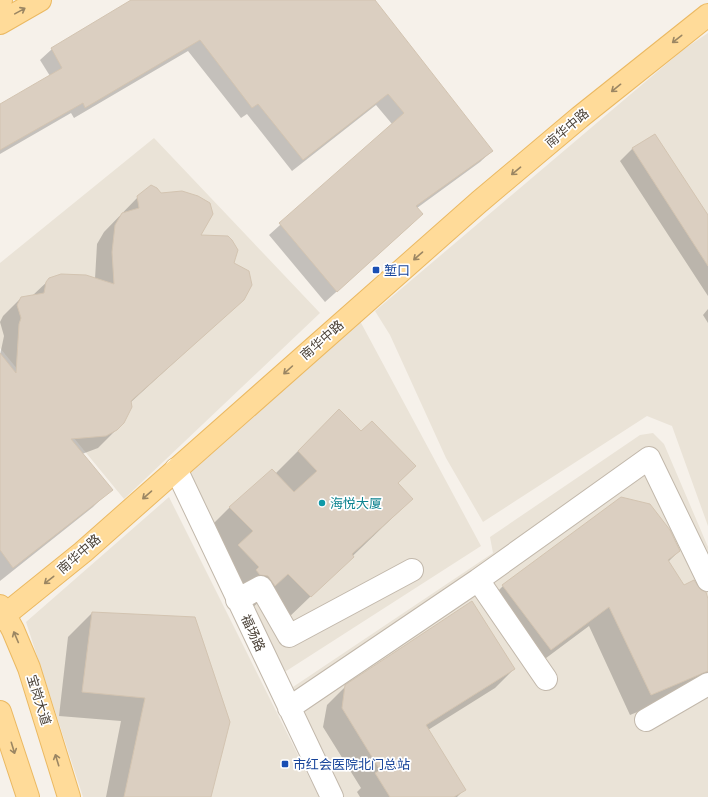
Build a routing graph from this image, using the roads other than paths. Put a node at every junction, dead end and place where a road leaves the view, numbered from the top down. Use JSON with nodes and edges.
{"nodes":[{"id":1,"x":40,"y":0,"type":"edge"},
{"id":2,"x":708,"y":15,"type":"edge"},
{"id":3,"x":0,"y":23,"type":"edge"},
{"id":4,"x":176,"y":469,"type":"junction"},
{"id":5,"x":412,"y":570,"type":"dead end"},
{"id":6,"x":478,"y":580,"type":"junction"},
{"id":7,"x":708,"y":580,"type":"edge"},
{"id":8,"x":237,"y":600,"type":"junction"},
{"id":9,"x":2,"y":613,"type":"edge"},
{"id":10,"x":546,"y":678,"type":"dead end"},
{"id":11,"x":708,"y":684,"type":"edge"},
{"id":12,"x":289,"y":708,"type":"junction"},
{"id":13,"x":0,"y":712,"type":"edge"},
{"id":14,"x":646,"y":720,"type":"dead end"},
{"id":15,"x":28,"y":797,"type":"edge"},
{"id":16,"x":69,"y":797,"type":"edge"},
{"id":17,"x":332,"y":797,"type":"edge"}],
"edges":[{"from":3,"to":1,"type":"main road","one_way":true},
{"from":2,"to":4,"type":"main road","name":"南华中路","one_way":true},
{"from":4,"to":8,"type":"street","name":"福场路"},
{"from":4,"to":9,"type":"main road","name":"南华中路","one_way":true},
{"from":5,"to":8,"type":"street"},
{"from":6,"to":7,"type":"street"},
{"from":6,"to":10,"type":"street"},
{"from":6,"to":12,"type":"street"},
{"from":8,"to":12,"type":"street","name":"福场路"},
{"from":16,"to":9,"type":"main road","name":"宝岗大道","one_way":true},
{"from":11,"to":14,"type":"street"},
{"from":12,"to":17,"type":"street","name":"福场路"},
{"from":13,"to":15,"type":"main road","one_way":true}]}
